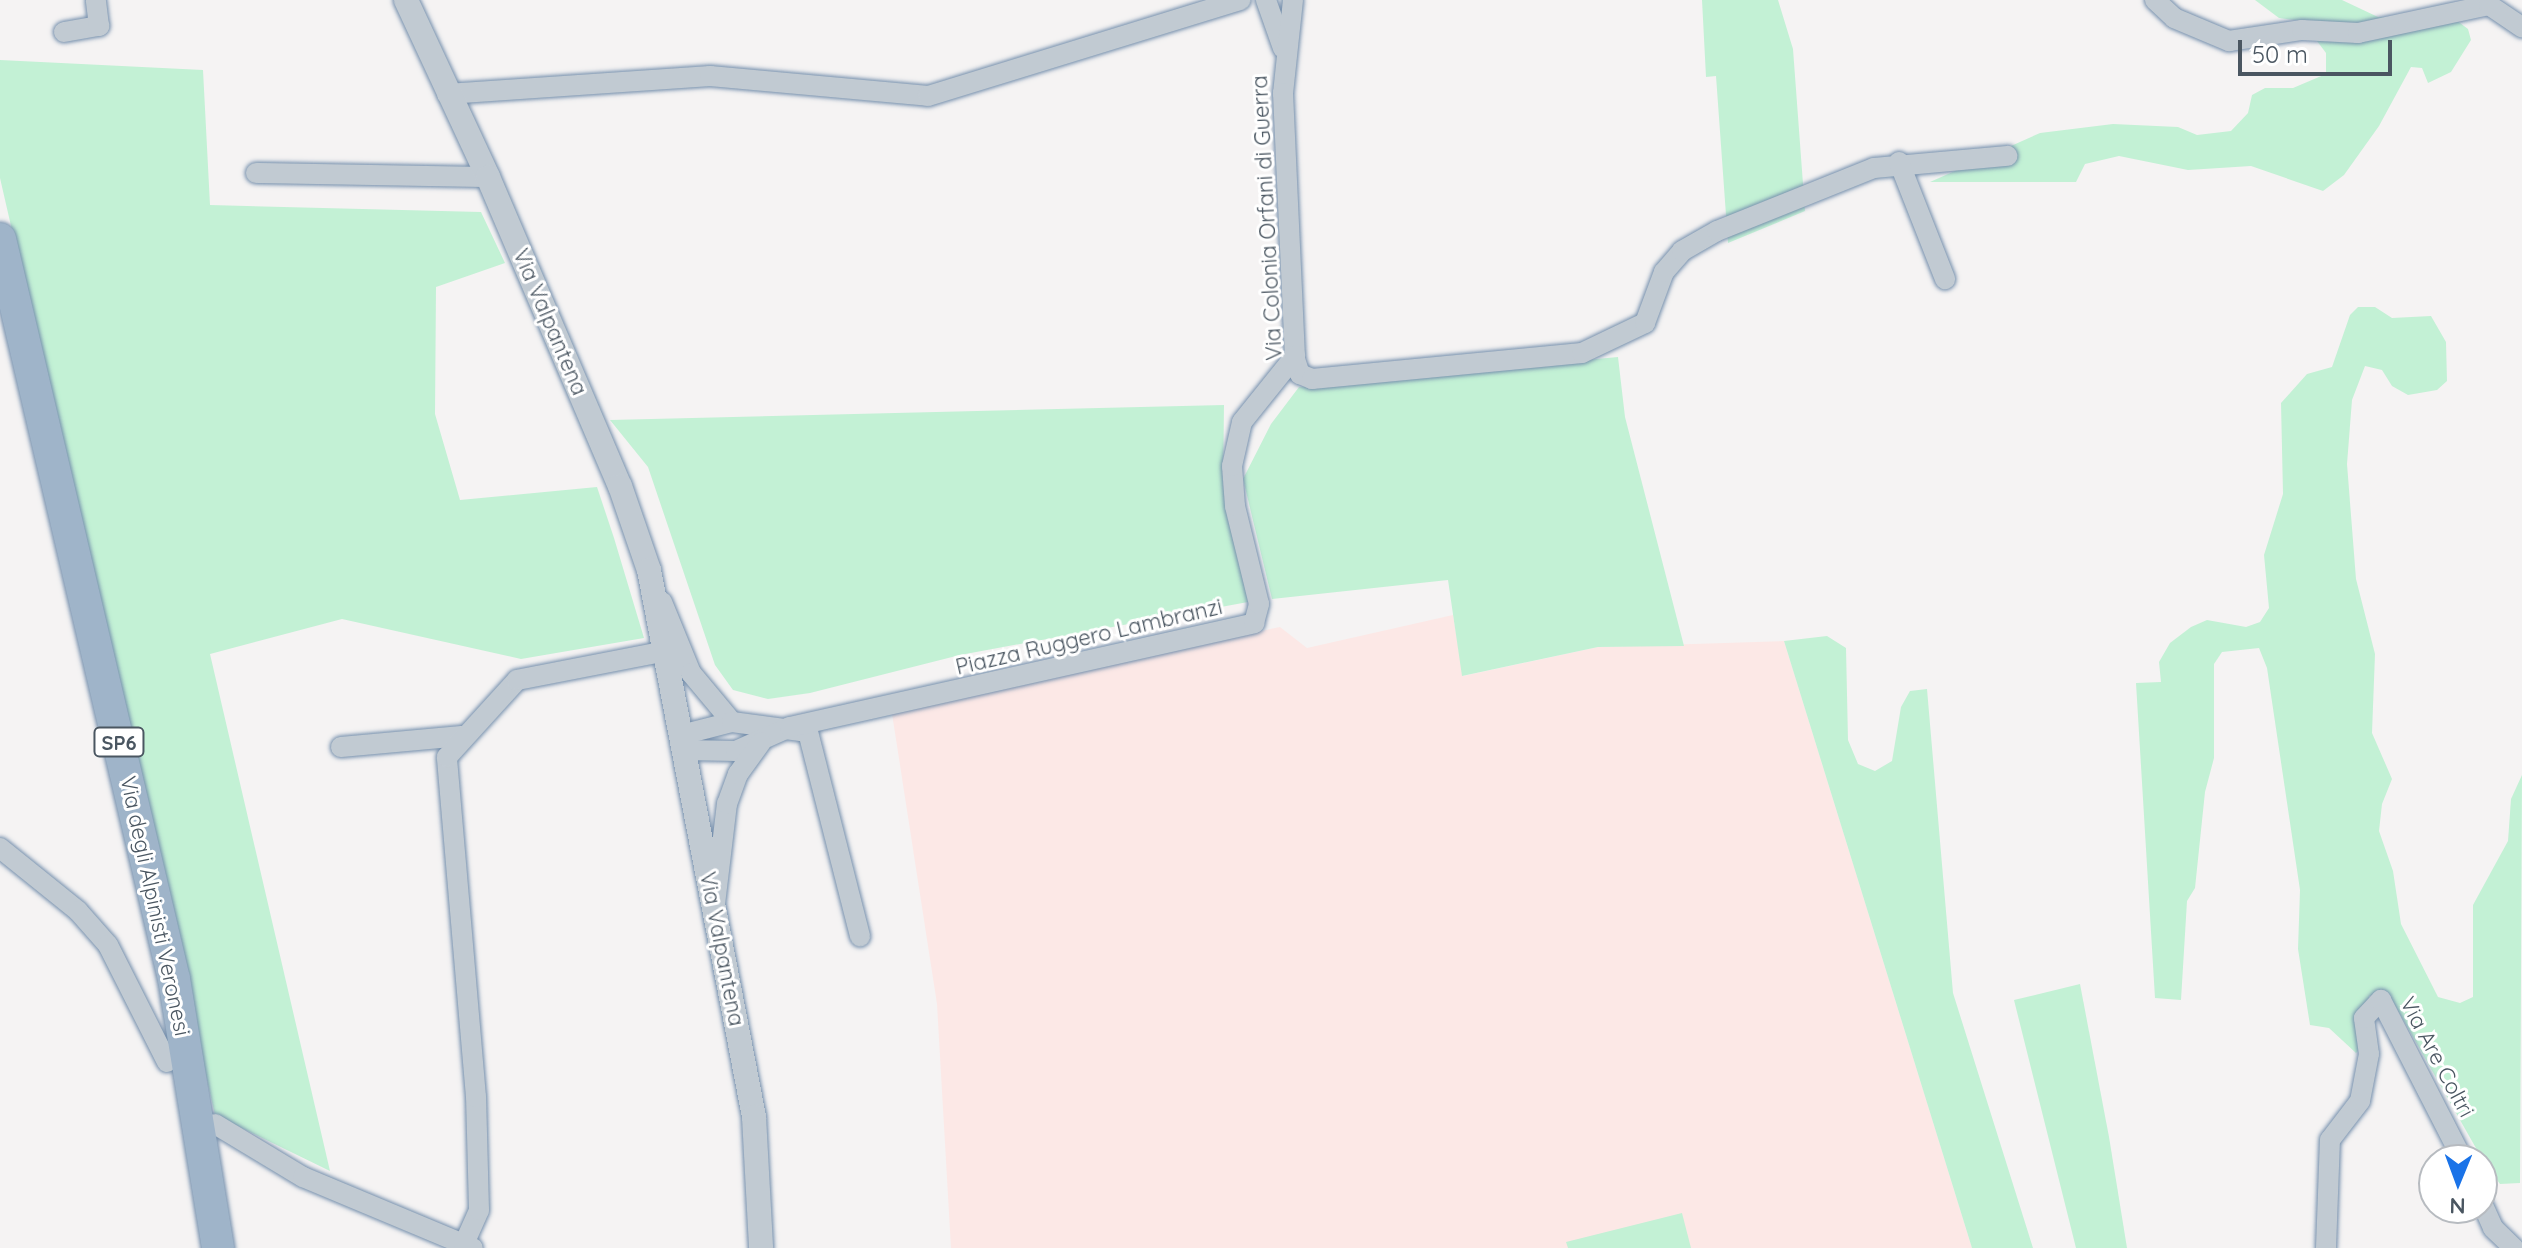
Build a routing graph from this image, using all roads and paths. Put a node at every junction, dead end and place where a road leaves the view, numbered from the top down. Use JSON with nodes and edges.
{"nodes":[{"id":1,"x":96,"y":0,"type":"edge"},
{"id":2,"x":406,"y":0,"type":"edge"},
{"id":3,"x":1241,"y":0,"type":"edge"},
{"id":4,"x":1266,"y":0,"type":"edge"},
{"id":5,"x":1293,"y":0,"type":"edge"},
{"id":6,"x":2155,"y":0,"type":"edge"},
{"id":7,"x":2522,"y":27,"type":"edge"},
{"id":8,"x":64,"y":32,"type":"dead end"},
{"id":9,"x":1285,"y":60,"type":"junction"},
{"id":10,"x":447,"y":94,"type":"junction"},
{"id":11,"x":2007,"y":156,"type":"dead end"},
{"id":12,"x":1899,"y":162,"type":"junction"},
{"id":13,"x":256,"y":173,"type":"dead end"},
{"id":14,"x":488,"y":177,"type":"junction"},
{"id":15,"x":0,"y":239,"type":"edge"},
{"id":16,"x":1945,"y":279,"type":"dead end"},
{"id":17,"x":1295,"y":356,"type":"junction"},
{"id":18,"x":649,"y":570,"type":"junction"},
{"id":19,"x":666,"y":651,"type":"junction"},
{"id":20,"x":732,"y":722,"type":"junction"},
{"id":21,"x":790,"y":727,"type":"junction"},
{"id":22,"x":461,"y":736,"type":"junction"},
{"id":23,"x":761,"y":742,"type":"junction"},
{"id":24,"x":682,"y":743,"type":"junction"},
{"id":25,"x":341,"y":747,"type":"dead end"},
{"id":26,"x":0,"y":848,"type":"edge"},
{"id":27,"x":714,"y":907,"type":"junction"},
{"id":28,"x":860,"y":936,"type":"dead end"},
{"id":29,"x":167,"y":1062,"type":"dead end"},
{"id":30,"x":215,"y":1124,"type":"dead end"},
{"id":31,"x":2455,"y":1144,"type":"edge"},
{"id":32,"x":2491,"y":1224,"type":"edge"},
{"id":33,"x":468,"y":1246,"type":"edge"},
{"id":34,"x":218,"y":1248,"type":"edge"},
{"id":35,"x":761,"y":1248,"type":"edge"},
{"id":36,"x":2326,"y":1248,"type":"edge"},
{"id":37,"x":2514,"y":1248,"type":"edge"}],
"edges":[{"from":1,"to":8,"type":"street"},
{"from":2,"to":10,"type":"street","name":"Via Valpantena"},
{"from":3,"to":10,"type":"street"},
{"from":4,"to":9,"type":"street","name":"Via Colonia Orfani di Guerra"},
{"from":5,"to":9,"type":"street","name":"Via Colonia Orfani di Guerra"},
{"from":6,"to":7,"type":"street"},
{"from":9,"to":17,"type":"street","name":"Via Colonia Orfani di Guerra"},
{"from":10,"to":14,"type":"street","name":"Via Valpantena"},
{"from":11,"to":12,"type":"street","name":"Via Colonia Orfani di Guerra"},
{"from":12,"to":16,"type":"street"},
{"from":12,"to":17,"type":"street","name":"Via Colonia Orfani di Guerra"},
{"from":13,"to":14,"type":"street"},
{"from":14,"to":18,"type":"street","name":"Via Valpantena"},
{"from":15,"to":34,"type":"highway","name":"Via degli Alpinisti Veronesi","number":"SP6"},
{"from":17,"to":21,"type":"street","name":"Piazza Ruggero Lambranzi"},
{"from":18,"to":19,"type":"street","name":"Via Valpantena"},
{"from":18,"to":20,"type":"street"},
{"from":19,"to":22,"type":"street"},
{"from":19,"to":24,"type":"street","name":"Via Valpantena"},
{"from":20,"to":21,"type":"street","name":"Piazza Ruggero Lambranzi"},
{"from":20,"to":24,"type":"street","name":"Piazza Ruggero Lambranzi"},
{"from":21,"to":23,"type":"street","name":"Piazza Ruggero Lambranzi"},
{"from":21,"to":28,"type":"street"},
{"from":22,"to":25,"type":"street"},
{"from":22,"to":33,"type":"street"},
{"from":23,"to":24,"type":"street","name":"Piazza Ruggero Lambranzi"},
{"from":23,"to":27,"type":"street","name":"Piazza Ruggero Lambranzi"},
{"from":24,"to":27,"type":"street","name":"Via Valpantena"},
{"from":26,"to":29,"type":"street"},
{"from":27,"to":35,"type":"street","name":"Via Valpantena"},
{"from":30,"to":33,"type":"street"},
{"from":31,"to":36,"type":"street","name":"Via Are Coltri"},
{"from":32,"to":37,"type":"street"}]}
